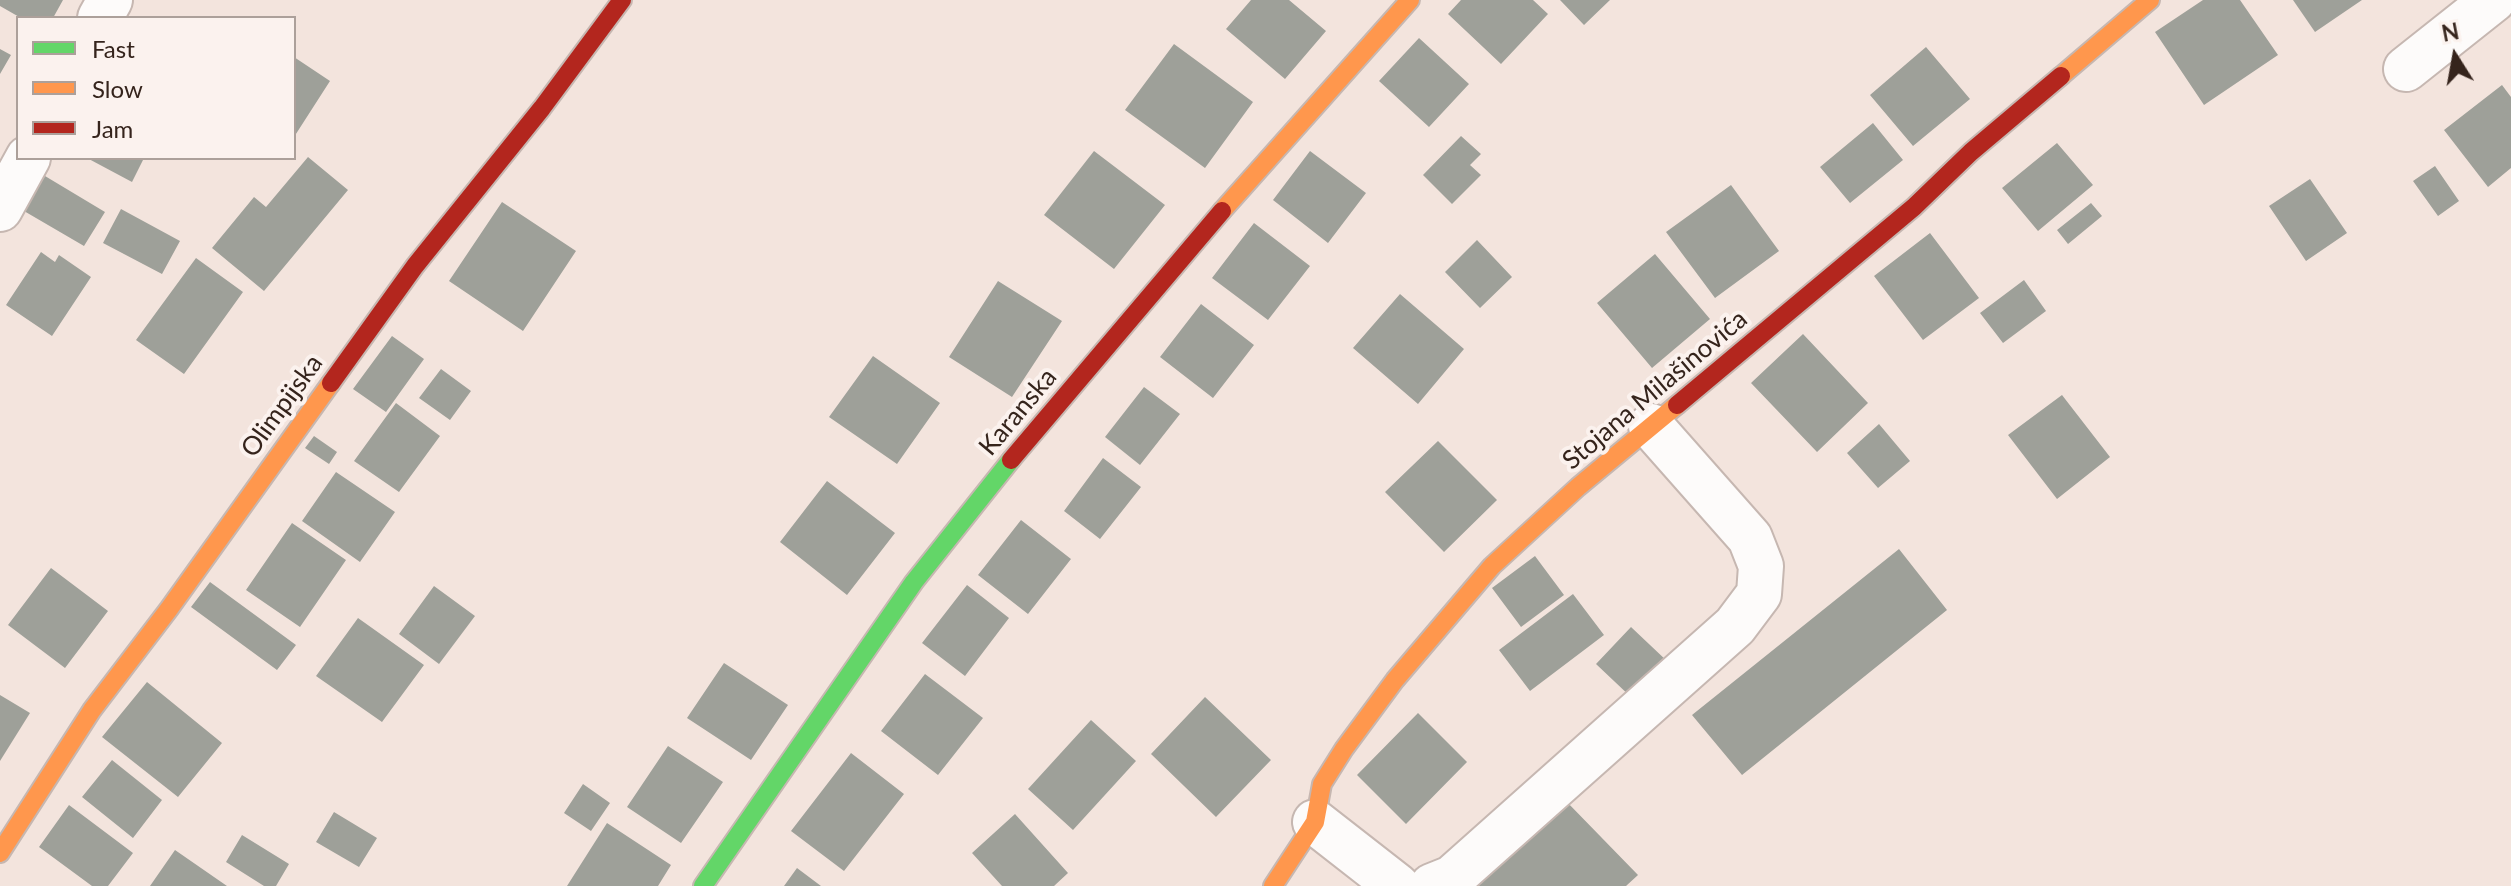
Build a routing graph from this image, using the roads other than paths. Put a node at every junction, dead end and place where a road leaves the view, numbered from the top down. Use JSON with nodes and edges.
{"nodes":[{"id":1,"x":622,"y":0,"type":"edge"},
{"id":2,"x":1410,"y":0,"type":"edge"},
{"id":3,"x":2150,"y":0,"type":"edge"},
{"id":4,"x":2493,"y":0,"type":"edge"},
{"id":5,"x":2406,"y":69,"type":"dead end"},
{"id":6,"x":27,"y":160,"type":"edge"},
{"id":7,"x":0,"y":209,"type":"edge"},
{"id":8,"x":1651,"y":426,"type":"junction"},
{"id":9,"x":1315,"y":822,"type":"junction"},
{"id":10,"x":0,"y":853,"type":"edge"},
{"id":11,"x":703,"y":886,"type":"edge"},
{"id":12,"x":1273,"y":886,"type":"edge"},
{"id":13,"x":1397,"y":886,"type":"edge"},
{"id":14,"x":1432,"y":886,"type":"edge"}],
"edges":[{"from":1,"to":10,"type":"street","name":"Olimpijska"},
{"from":2,"to":11,"type":"street","name":"Karanska"},
{"from":3,"to":8,"type":"street","name":"Stojana Milašinovića"},
{"from":4,"to":5,"type":"street"},
{"from":6,"to":7,"type":"street"},
{"from":8,"to":9,"type":"street","name":"Stojana Milašinovića"},
{"from":8,"to":14,"type":"street"},
{"from":9,"to":12,"type":"street","name":"Stojana Milašinovića"},
{"from":9,"to":13,"type":"street"}]}
